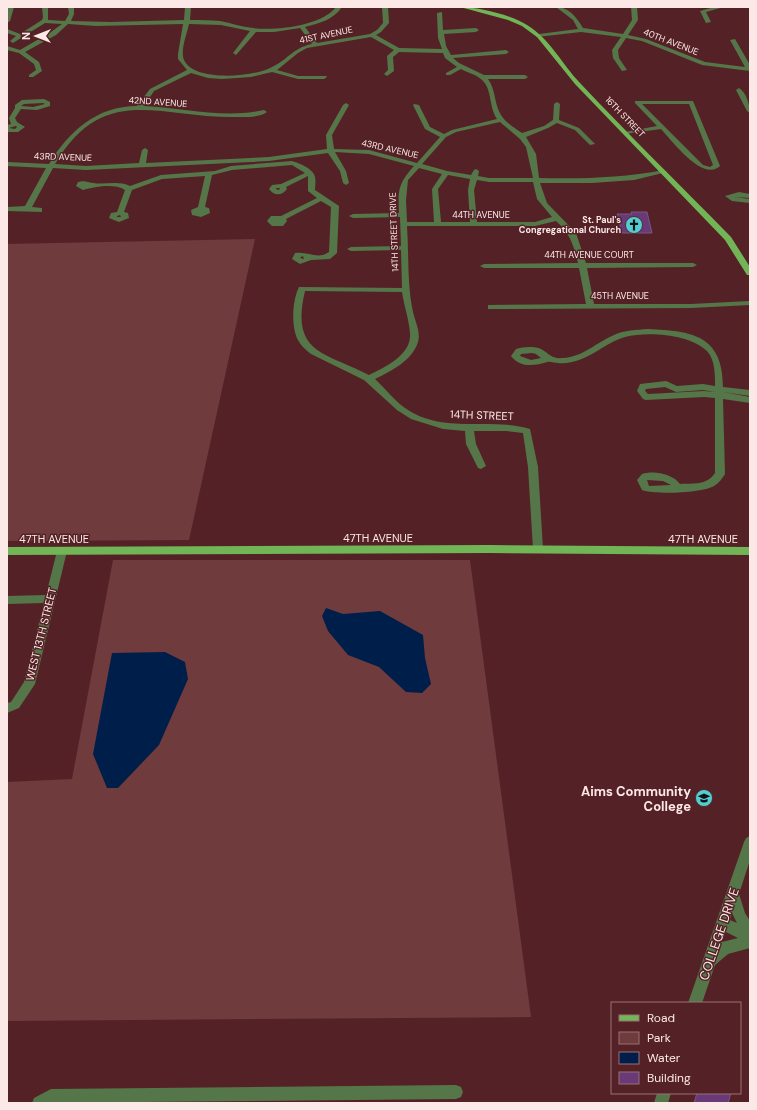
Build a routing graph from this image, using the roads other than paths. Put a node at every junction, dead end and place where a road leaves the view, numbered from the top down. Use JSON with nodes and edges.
{"nodes":[{"id":1,"x":44,"y":7,"type":"edge"},
{"id":2,"x":71,"y":7,"type":"edge"},
{"id":3,"x":188,"y":7,"type":"edge"},
{"id":4,"x":339,"y":7,"type":"edge"},
{"id":5,"x":385,"y":7,"type":"edge"},
{"id":6,"x":463,"y":7,"type":"edge"},
{"id":7,"x":559,"y":7,"type":"edge"},
{"id":8,"x":634,"y":7,"type":"edge"},
{"id":9,"x":721,"y":7,"type":"edge"},
{"id":10,"x":9,"y":10,"type":"edge"},
{"id":11,"x":440,"y":13,"type":"dead end"},
{"id":12,"x":7,"y":21,"type":"edge"},
{"id":13,"x":44,"y":21,"type":"junction"},
{"id":14,"x":187,"y":22,"type":"junction"},
{"id":15,"x":708,"y":22,"type":"dead end"},
{"id":16,"x":68,"y":23,"type":"junction"},
{"id":17,"x":96,"y":24,"type":"junction"},
{"id":18,"x":300,"y":26,"type":"junction"},
{"id":19,"x":254,"y":30,"type":"junction"},
{"id":20,"x":476,"y":30,"type":"dead end"},
{"id":21,"x":581,"y":30,"type":"junction"},
{"id":22,"x":7,"y":31,"type":"edge"},
{"id":23,"x":92,"y":31,"type":"dead end"},
{"id":24,"x":441,"y":32,"type":"junction"},
{"id":25,"x":372,"y":34,"type":"junction"},
{"id":26,"x":624,"y":35,"type":"junction"},
{"id":27,"x":20,"y":36,"type":"junction"},
{"id":28,"x":539,"y":36,"type":"junction"},
{"id":29,"x":13,"y":40,"type":"dead end"},
{"id":30,"x":733,"y":40,"type":"dead end"},
{"id":31,"x":316,"y":45,"type":"junction"},
{"id":32,"x":7,"y":48,"type":"edge"},
{"id":33,"x":398,"y":50,"type":"junction"},
{"id":34,"x":21,"y":52,"type":"junction"},
{"id":35,"x":506,"y":52,"type":"dead end"},
{"id":36,"x":236,"y":53,"type":"dead end"},
{"id":37,"x":446,"y":54,"type":"junction"},
{"id":38,"x":461,"y":67,"type":"junction"},
{"id":39,"x":750,"y":69,"type":"edge"},
{"id":40,"x":192,"y":70,"type":"junction"},
{"id":41,"x":272,"y":70,"type":"junction"},
{"id":42,"x":624,"y":70,"type":"dead end"},
{"id":43,"x":387,"y":74,"type":"dead end"},
{"id":44,"x":448,"y":74,"type":"dead end"},
{"id":45,"x":31,"y":76,"type":"dead end"},
{"id":46,"x":324,"y":77,"type":"dead end"},
{"id":47,"x":483,"y":77,"type":"junction"},
{"id":48,"x":525,"y":77,"type":"dead end"},
{"id":49,"x":739,"y":90,"type":"dead end"},
{"id":50,"x":557,"y":104,"type":"dead end"},
{"id":51,"x":748,"y":104,"type":"edge"},
{"id":52,"x":346,"y":105,"type":"dead end"},
{"id":53,"x":416,"y":105,"type":"dead end"},
{"id":54,"x":18,"y":107,"type":"dead end"},
{"id":55,"x":139,"y":108,"type":"junction"},
{"id":56,"x":750,"y":111,"type":"edge"},
{"id":57,"x":264,"y":112,"type":"dead end"},
{"id":58,"x":501,"y":120,"type":"junction"},
{"id":59,"x":556,"y":121,"type":"junction"},
{"id":60,"x":662,"y":127,"type":"junction"},
{"id":61,"x":10,"y":128,"type":"edge"},
{"id":62,"x":627,"y":133,"type":"junction"},
{"id":63,"x":444,"y":136,"type":"junction"},
{"id":64,"x":521,"y":136,"type":"junction"},
{"id":65,"x":7,"y":137,"type":"edge"},
{"id":66,"x":592,"y":144,"type":"dead end"},
{"id":67,"x":145,"y":150,"type":"dead end"},
{"id":68,"x":330,"y":150,"type":"junction"},
{"id":69,"x":280,"y":161,"type":"junction"},
{"id":70,"x":270,"y":162,"type":"junction"},
{"id":71,"x":182,"y":163,"type":"junction"},
{"id":72,"x":7,"y":164,"type":"edge"},
{"id":73,"x":171,"y":164,"type":"junction"},
{"id":74,"x":142,"y":165,"type":"junction"},
{"id":75,"x":418,"y":165,"type":"junction"},
{"id":76,"x":52,"y":166,"type":"junction"},
{"id":77,"x":664,"y":172,"type":"junction"},
{"id":78,"x":310,"y":173,"type":"junction"},
{"id":79,"x":446,"y":173,"type":"junction"},
{"id":80,"x":209,"y":174,"type":"junction"},
{"id":81,"x":169,"y":175,"type":"junction"},
{"id":82,"x":180,"y":175,"type":"junction"},
{"id":83,"x":192,"y":175,"type":"junction"},
{"id":84,"x":475,"y":175,"type":"junction"},
{"id":85,"x":537,"y":180,"type":"junction"},
{"id":86,"x":207,"y":183,"type":"junction"},
{"id":87,"x":346,"y":184,"type":"dead end"},
{"id":88,"x":90,"y":185,"type":"dead end"},
{"id":89,"x":282,"y":186,"type":"dead end"},
{"id":90,"x":129,"y":189,"type":"junction"},
{"id":91,"x":750,"y":196,"type":"edge"},
{"id":92,"x":321,"y":198,"type":"junction"},
{"id":93,"x":750,"y":201,"type":"edge"},
{"id":94,"x":28,"y":208,"type":"junction"},
{"id":95,"x":201,"y":208,"type":"dead end"},
{"id":96,"x":7,"y":209,"type":"edge"},
{"id":97,"x":39,"y":210,"type":"dead end"},
{"id":98,"x":120,"y":213,"type":"dead end"},
{"id":99,"x":353,"y":216,"type":"dead end"},
{"id":100,"x":403,"y":216,"type":"junction"},
{"id":101,"x":282,"y":218,"type":"dead end"},
{"id":102,"x":558,"y":218,"type":"junction"},
{"id":103,"x":404,"y":224,"type":"junction"},
{"id":104,"x":438,"y":224,"type":"junction"},
{"id":105,"x":474,"y":224,"type":"junction"},
{"id":106,"x":351,"y":248,"type":"dead end"},
{"id":107,"x":404,"y":248,"type":"junction"},
{"id":108,"x":309,"y":258,"type":"dead end"},
{"id":109,"x":693,"y":265,"type":"dead end"},
{"id":110,"x":748,"y":265,"type":"edge"},
{"id":111,"x":484,"y":266,"type":"dead end"},
{"id":112,"x":581,"y":266,"type":"junction"},
{"id":113,"x":750,"y":272,"type":"edge"},
{"id":114,"x":407,"y":290,"type":"junction"},
{"id":115,"x":750,"y":303,"type":"edge"},
{"id":116,"x":590,"y":306,"type":"junction"},
{"id":117,"x":490,"y":307,"type":"dead end"},
{"id":118,"x":547,"y":358,"type":"dead end"},
{"id":119,"x":368,"y":379,"type":"junction"},
{"id":120,"x":677,"y":392,"type":"dead end"},
{"id":121,"x":719,"y":392,"type":"junction"},
{"id":122,"x":750,"y":393,"type":"edge"},
{"id":123,"x":750,"y":400,"type":"edge"},
{"id":124,"x":470,"y":427,"type":"junction"},
{"id":125,"x":481,"y":466,"type":"dead end"},
{"id":126,"x":678,"y":488,"type":"dead end"},
{"id":127,"x":538,"y":549,"type":"junction"},
{"id":128,"x":7,"y":551,"type":"edge"},
{"id":129,"x":62,"y":551,"type":"junction"},
{"id":130,"x":750,"y":551,"type":"edge"},
{"id":131,"x":50,"y":599,"type":"junction"},
{"id":132,"x":7,"y":600,"type":"edge"},
{"id":133,"x":7,"y":708,"type":"edge"},
{"id":134,"x":750,"y":842,"type":"edge"},
{"id":135,"x":733,"y":895,"type":"junction"},
{"id":136,"x":723,"y":923,"type":"junction"},
{"id":137,"x":750,"y":933,"type":"edge"},
{"id":138,"x":750,"y":937,"type":"edge"},
{"id":139,"x":750,"y":941,"type":"edge"},
{"id":140,"x":710,"y":960,"type":"junction"},
{"id":141,"x":696,"y":1002,"type":"edge"},
{"id":142,"x":456,"y":1092,"type":"dead end"},
{"id":143,"x":367,"y":1098,"type":"edge"},
{"id":144,"x":40,"y":1103,"type":"edge"}],
"edges":[{"from":1,"to":13,"type":"street"},
{"from":2,"to":16,"type":"street"},
{"from":3,"to":14,"type":"street"},
{"from":4,"to":18,"type":"street"},
{"from":5,"to":25,"type":"street"},
{"from":6,"to":28,"type":"main road","name":"16TH STREET"},
{"from":7,"to":21,"type":"street"},
{"from":8,"to":26,"type":"street"},
{"from":9,"to":15,"type":"street"},
{"from":10,"to":12,"type":"street"},
{"from":11,"to":24,"type":"street"},
{"from":13,"to":16,"type":"street"},
{"from":13,"to":27,"type":"street"},
{"from":14,"to":17,"type":"street"},
{"from":14,"to":19,"type":"street"},
{"from":14,"to":40,"type":"street"},
{"from":16,"to":17,"type":"street"},
{"from":16,"to":34,"type":"street"},
{"from":17,"to":23,"type":"street"},
{"from":18,"to":19,"type":"street"},
{"from":18,"to":31,"type":"street"},
{"from":19,"to":36,"type":"street"},
{"from":20,"to":24,"type":"street"},
{"from":21,"to":26,"type":"street","name":"40TH AVENUE"},
{"from":21,"to":28,"type":"street","name":"40TH AVENUE"},
{"from":22,"to":27,"type":"street"},
{"from":24,"to":37,"type":"street"},
{"from":25,"to":31,"type":"street","name":"41ST AVENUE"},
{"from":25,"to":33,"type":"street"},
{"from":26,"to":39,"type":"street","name":"40TH AVENUE"},
{"from":26,"to":42,"type":"street"},
{"from":27,"to":29,"type":"street"},
{"from":28,"to":62,"type":"main road","name":"16TH STREET"},
{"from":30,"to":39,"type":"street"},
{"from":31,"to":41,"type":"street","name":"41ST AVENUE"},
{"from":32,"to":34,"type":"street"},
{"from":33,"to":37,"type":"street"},
{"from":33,"to":43,"type":"street"},
{"from":34,"to":45,"type":"street"},
{"from":35,"to":37,"type":"street"},
{"from":37,"to":38,"type":"street"},
{"from":38,"to":44,"type":"street"},
{"from":38,"to":47,"type":"street"},
{"from":40,"to":41,"type":"street","name":"41ST AVENUE"},
{"from":40,"to":55,"type":"street"},
{"from":41,"to":46,"type":"street"},
{"from":47,"to":48,"type":"street"},
{"from":47,"to":58,"type":"street"},
{"from":49,"to":51,"type":"street"},
{"from":50,"to":59,"type":"street"},
{"from":51,"to":56,"type":"street"},
{"from":52,"to":68,"type":"street"},
{"from":53,"to":63,"type":"street"},
{"from":54,"to":61,"type":"street"},
{"from":55,"to":57,"type":"street","name":"42ND AVENUE"},
{"from":55,"to":76,"type":"street","name":"42ND AVENUE"},
{"from":58,"to":63,"type":"street","name":"14TH STREET DRIVE"},
{"from":58,"to":64,"type":"street"},
{"from":59,"to":64,"type":"street"},
{"from":59,"to":66,"type":"street"},
{"from":60,"to":60,"type":"street"},
{"from":60,"to":62,"type":"street"},
{"from":61,"to":65,"type":"street"},
{"from":62,"to":77,"type":"main road","name":"16TH STREET"},
{"from":63,"to":75,"type":"street","name":"14TH STREET DRIVE"},
{"from":64,"to":85,"type":"street"},
{"from":67,"to":74,"type":"street"},
{"from":68,"to":69,"type":"street","name":"43RD AVENUE"},
{"from":68,"to":75,"type":"street","name":"43RD AVENUE"},
{"from":68,"to":87,"type":"street"},
{"from":69,"to":70,"type":"street","name":"43RD AVENUE"},
{"from":69,"to":78,"type":"street"},
{"from":70,"to":71,"type":"street","name":"43RD AVENUE"},
{"from":70,"to":80,"type":"street"},
{"from":71,"to":73,"type":"street","name":"43RD AVENUE"},
{"from":71,"to":82,"type":"street"},
{"from":72,"to":76,"type":"street","name":"43RD AVENUE"},
{"from":73,"to":74,"type":"street","name":"43RD AVENUE"},
{"from":73,"to":81,"type":"street"},
{"from":74,"to":76,"type":"street","name":"43RD AVENUE"},
{"from":75,"to":79,"type":"street","name":"43RD AVENUE"},
{"from":75,"to":100,"type":"street","name":"14TH STREET DRIVE"},
{"from":76,"to":94,"type":"street","name":"42ND AVENUE"},
{"from":77,"to":85,"type":"street","name":"43RD AVENUE"},
{"from":77,"to":110,"type":"main road","name":"16TH STREET"},
{"from":78,"to":89,"type":"street"},
{"from":78,"to":92,"type":"street"},
{"from":79,"to":84,"type":"street","name":"43RD AVENUE"},
{"from":79,"to":104,"type":"street"},
{"from":80,"to":83,"type":"street"},
{"from":80,"to":86,"type":"street"},
{"from":81,"to":82,"type":"street"},
{"from":81,"to":90,"type":"street"},
{"from":82,"to":83,"type":"street"},
{"from":83,"to":86,"type":"street"},
{"from":84,"to":85,"type":"street","name":"43RD AVENUE"},
{"from":84,"to":105,"type":"street"},
{"from":85,"to":102,"type":"street"},
{"from":86,"to":95,"type":"street"},
{"from":88,"to":90,"type":"street"},
{"from":90,"to":98,"type":"street"},
{"from":91,"to":93,"type":"street"},
{"from":92,"to":101,"type":"street"},
{"from":92,"to":108,"type":"street"},
{"from":94,"to":96,"type":"street"},
{"from":94,"to":97,"type":"street"},
{"from":99,"to":100,"type":"street"},
{"from":100,"to":103,"type":"street","name":"14TH STREET DRIVE"},
{"from":102,"to":105,"type":"street","name":"44TH AVENUE"},
{"from":102,"to":112,"type":"street"},
{"from":103,"to":104,"type":"street","name":"44TH AVENUE"},
{"from":103,"to":107,"type":"street","name":"14TH STREET DRIVE"},
{"from":104,"to":105,"type":"street","name":"44TH AVENUE"},
{"from":106,"to":107,"type":"street"},
{"from":107,"to":114,"type":"street","name":"14TH STREET DRIVE"},
{"from":109,"to":112,"type":"street","name":"44TH AVENUE COURT"},
{"from":110,"to":113,"type":"main road","name":"16TH STREET"},
{"from":111,"to":112,"type":"street","name":"44TH AVENUE COURT"},
{"from":112,"to":116,"type":"street"},
{"from":114,"to":119,"type":"street","name":"14TH STREET DRIVE"},
{"from":114,"to":119,"type":"street","name":"14TH STREET"},
{"from":115,"to":116,"type":"street","name":"45TH AVENUE"},
{"from":116,"to":117,"type":"street","name":"45TH AVENUE"},
{"from":118,"to":121,"type":"street"},
{"from":119,"to":124,"type":"street","name":"14TH STREET"},
{"from":120,"to":121,"type":"street"},
{"from":121,"to":122,"type":"street"},
{"from":121,"to":123,"type":"street"},
{"from":121,"to":126,"type":"street"},
{"from":124,"to":125,"type":"street"},
{"from":124,"to":127,"type":"street","name":"14TH STREET"},
{"from":127,"to":129,"type":"main road","name":"47TH AVENUE"},
{"from":127,"to":130,"type":"main road","name":"47TH AVENUE"},
{"from":128,"to":129,"type":"main road","name":"47TH AVENUE"},
{"from":129,"to":131,"type":"street","name":"WEST 13TH STREET"},
{"from":131,"to":132,"type":"street"},
{"from":131,"to":133,"type":"street","name":"WEST 13TH STREET"},
{"from":134,"to":135,"type":"street","name":"COLLEGE DRIVE"},
{"from":135,"to":136,"type":"street","name":"COLLEGE DRIVE"},
{"from":135,"to":137,"type":"street"},
{"from":136,"to":138,"type":"street"},
{"from":136,"to":140,"type":"street","name":"COLLEGE DRIVE"},
{"from":139,"to":140,"type":"street"},
{"from":140,"to":141,"type":"street","name":"COLLEGE DRIVE"},
{"from":142,"to":143,"type":"street"},
{"from":143,"to":144,"type":"street"}]}
